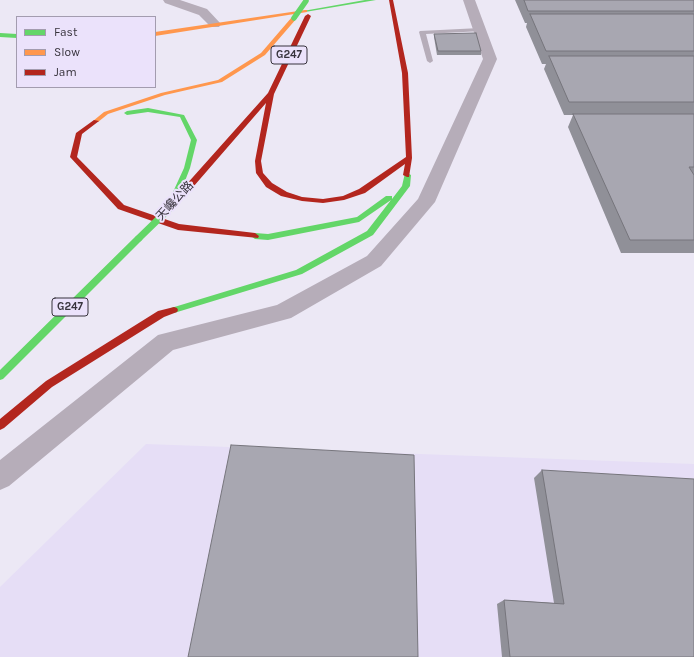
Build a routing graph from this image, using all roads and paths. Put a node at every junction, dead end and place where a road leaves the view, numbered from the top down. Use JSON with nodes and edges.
{"nodes":[{"id":1,"x":169,"y":0,"type":"edge"},
{"id":2,"x":306,"y":0,"type":"edge"},
{"id":3,"x":317,"y":0,"type":"edge"},
{"id":4,"x":374,"y":0,"type":"edge"},
{"id":5,"x":391,"y":0,"type":"edge"},
{"id":6,"x":469,"y":0,"type":"edge"},
{"id":7,"x":215,"y":24,"type":"junction"},
{"id":8,"x":480,"y":30,"type":"junction"},
{"id":9,"x":156,"y":34,"type":"edge"},
{"id":10,"x":0,"y":35,"type":"edge"},
{"id":11,"x":16,"y":36,"type":"edge"},
{"id":12,"x":430,"y":61,"type":"dead end"},
{"id":13,"x":270,"y":94,"type":"junction"},
{"id":14,"x":79,"y":133,"type":"junction"},
{"id":15,"x":409,"y":158,"type":"junction"},
{"id":16,"x":406,"y":186,"type":"junction"},
{"id":17,"x":171,"y":206,"type":"junction"},
{"id":18,"x":0,"y":376,"type":"edge"},
{"id":19,"x":0,"y":426,"type":"edge"},
{"id":20,"x":0,"y":477,"type":"edge"}],
"edges":[{"from":1,"to":7,"type":"street"},
{"from":2,"to":14,"type":"main road","bridge":true},
{"from":3,"to":13,"type":"main road","name":"天巉公路","number":"G247"},
{"from":4,"to":7,"type":"main road"},
{"from":5,"to":15,"type":"main road"},
{"from":6,"to":8,"type":"street"},
{"from":7,"to":9,"type":"main road"},
{"from":8,"to":12,"type":"lane"},
{"from":8,"to":20,"type":"street"},
{"from":10,"to":11,"type":"main road"},
{"from":13,"to":15,"type":"main road"},
{"from":13,"to":17,"type":"main road","name":"天巉公路","number":"G247"},
{"from":14,"to":16,"type":"main road"},
{"from":14,"to":17,"type":"main road"},
{"from":15,"to":16,"type":"main road"},
{"from":16,"to":19,"type":"main road"},
{"from":17,"to":18,"type":"main road","name":"天巉公路","number":"G247","bridge":true}]}
